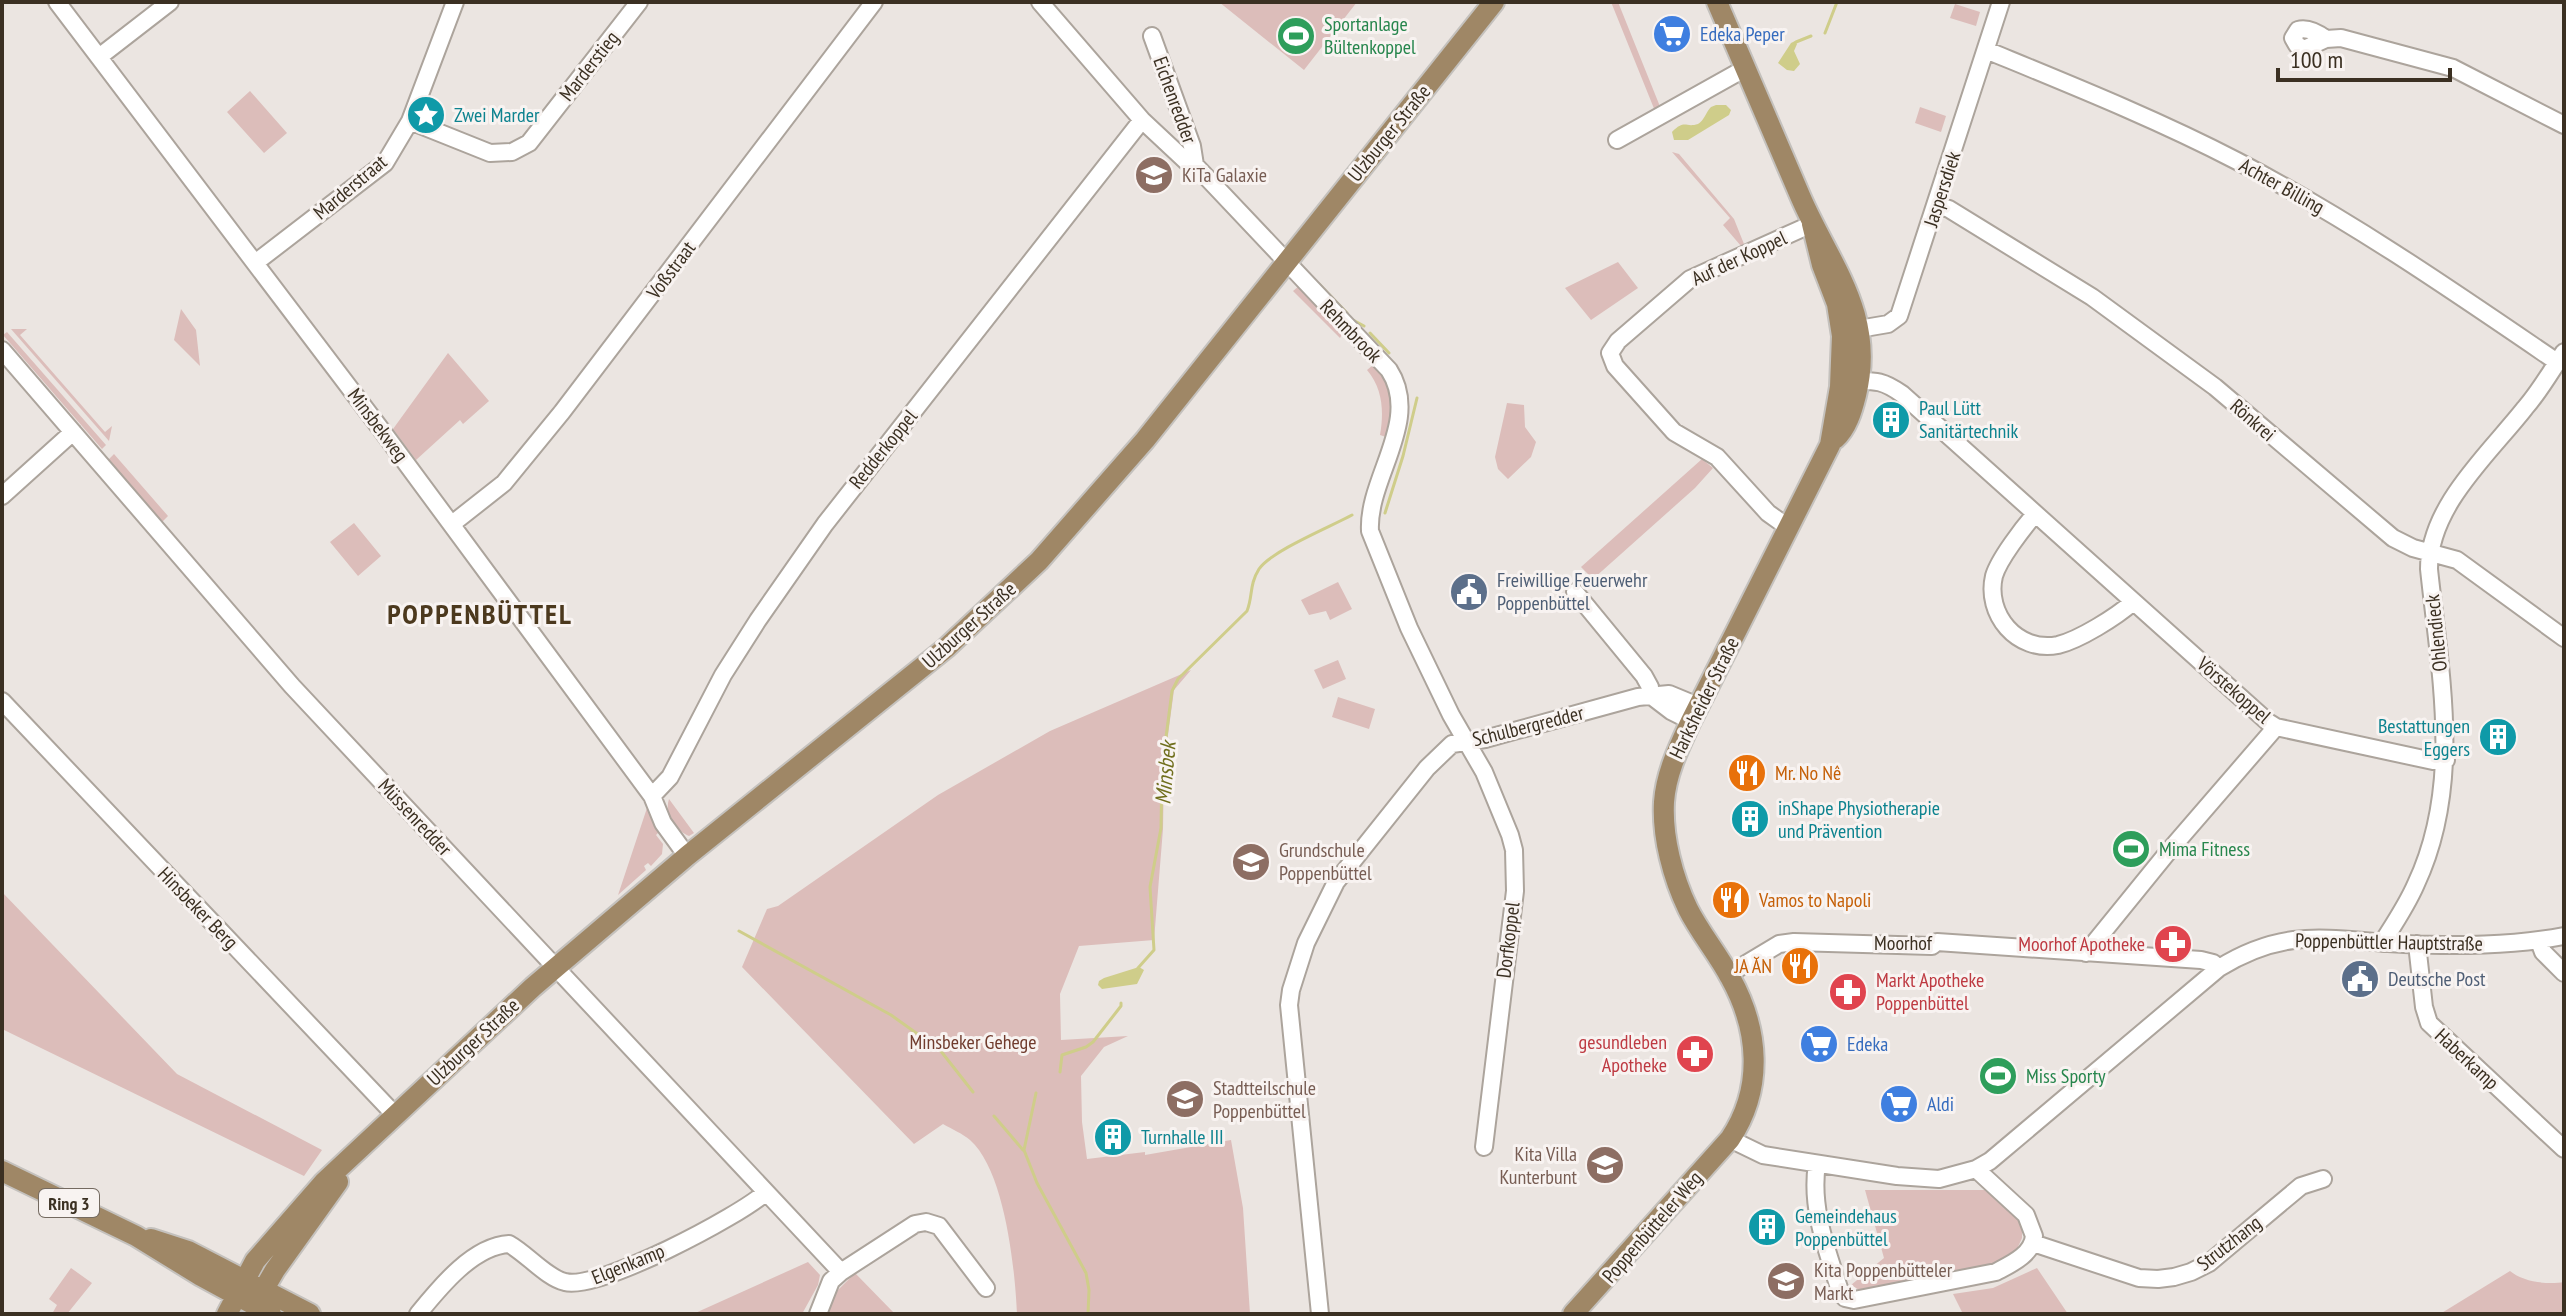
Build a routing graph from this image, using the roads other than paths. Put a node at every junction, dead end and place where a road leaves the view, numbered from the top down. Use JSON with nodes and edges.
{"nodes":[{"id":1,"x":57,"y":2,"type":"edge"},
{"id":2,"x":170,"y":2,"type":"edge"},
{"id":3,"x":455,"y":2,"type":"edge"},
{"id":4,"x":639,"y":2,"type":"edge"},
{"id":5,"x":874,"y":2,"type":"edge"},
{"id":6,"x":1040,"y":2,"type":"edge"},
{"id":7,"x":1494,"y":2,"type":"edge"},
{"id":8,"x":1717,"y":2,"type":"edge"},
{"id":9,"x":2001,"y":2,"type":"edge"},
{"id":10,"x":1152,"y":36,"type":"dead end"},
{"id":11,"x":2326,"y":39,"type":"dead end"},
{"id":12,"x":1986,"y":50,"type":"junction"},
{"id":13,"x":99,"y":57,"type":"junction"},
{"id":14,"x":1744,"y":69,"type":"junction"},
{"id":15,"x":1142,"y":120,"type":"junction"},
{"id":16,"x":410,"y":121,"type":"junction"},
{"id":17,"x":2564,"y":125,"type":"edge"},
{"id":18,"x":1617,"y":140,"type":"dead end"},
{"id":19,"x":1195,"y":165,"type":"junction"},
{"id":20,"x":1937,"y":205,"type":"junction"},
{"id":21,"x":1812,"y":224,"type":"junction"},
{"id":22,"x":255,"y":263,"type":"junction"},
{"id":23,"x":1285,"y":263,"type":"junction"},
{"id":24,"x":1850,"y":330,"type":"junction"},
{"id":25,"x":2,"y":350,"type":"edge"},
{"id":26,"x":2561,"y":357,"type":"edge"},
{"id":27,"x":1850,"y":381,"type":"junction"},
{"id":28,"x":73,"y":432,"type":"junction"},
{"id":29,"x":2,"y":496,"type":"edge"},
{"id":30,"x":2035,"y":514,"type":"junction"},
{"id":31,"x":452,"y":524,"type":"junction"},
{"id":32,"x":1789,"y":528,"type":"junction"},
{"id":33,"x":2430,"y":551,"type":"junction"},
{"id":34,"x":1575,"y":592,"type":"dead end"},
{"id":35,"x":2133,"y":602,"type":"junction"},
{"id":36,"x":2564,"y":638,"type":"edge"},
{"id":37,"x":1650,"y":695,"type":"junction"},
{"id":38,"x":2,"y":701,"type":"edge"},
{"id":39,"x":1694,"y":713,"type":"junction"},
{"id":40,"x":2276,"y":727,"type":"junction"},
{"id":41,"x":1466,"y":742,"type":"junction"},
{"id":42,"x":2446,"y":760,"type":"junction"},
{"id":43,"x":652,"y":796,"type":"junction"},
{"id":44,"x":687,"y":856,"type":"junction"},
{"id":45,"x":2564,"y":936,"type":"edge"},
{"id":46,"x":2539,"y":941,"type":"junction"},
{"id":47,"x":2382,"y":943,"type":"junction"},
{"id":48,"x":2417,"y":944,"type":"junction"},
{"id":49,"x":2086,"y":953,"type":"junction"},
{"id":50,"x":556,"y":967,"type":"junction"},
{"id":51,"x":2219,"y":968,"type":"junction"},
{"id":52,"x":2564,"y":973,"type":"edge"},
{"id":53,"x":1729,"y":974,"type":"junction"},
{"id":54,"x":395,"y":1115,"type":"junction"},
{"id":55,"x":1730,"y":1139,"type":"junction"},
{"id":56,"x":1484,"y":1147,"type":"dead end"},
{"id":57,"x":2564,"y":1149,"type":"edge"},
{"id":58,"x":352,"y":1158,"type":"junction"},
{"id":59,"x":1817,"y":1164,"type":"junction"},
{"id":60,"x":1976,"y":1169,"type":"junction"},
{"id":61,"x":2,"y":1171,"type":"edge"},
{"id":62,"x":2323,"y":1179,"type":"dead end"},
{"id":63,"x":766,"y":1192,"type":"junction"},
{"id":64,"x":2033,"y":1243,"type":"junction"},
{"id":65,"x":841,"y":1272,"type":"junction"},
{"id":66,"x":986,"y":1288,"type":"dead end"},
{"id":67,"x":236,"y":1296,"type":"edge"},
{"id":68,"x":260,"y":1306,"type":"edge"},
{"id":69,"x":310,"y":1314,"type":"edge"},
{"id":70,"x":418,"y":1314,"type":"edge"},
{"id":71,"x":818,"y":1314,"type":"edge"},
{"id":72,"x":1320,"y":1314,"type":"edge"},
{"id":73,"x":1573,"y":1314,"type":"edge"}],
"edges":[{"from":1,"to":13,"type":"street","name":"Minsbekweg"},
{"from":2,"to":13,"type":"street"},
{"from":3,"to":16,"type":"street","name":"Marderstraat"},
{"from":4,"to":16,"type":"street","name":"Marderstieg"},
{"from":5,"to":31,"type":"street","name":"Voßstraat"},
{"from":6,"to":15,"type":"street","name":"Rehmbrook"},
{"from":7,"to":23,"type":"main road","name":"Ulzburger Straße"},
{"from":8,"to":14,"type":"main road","name":"Harksheider Straße"},
{"from":9,"to":12,"type":"street","name":"Jaspersdiek"},
{"from":10,"to":19,"type":"street","name":"Eichenredder"},
{"from":11,"to":17,"type":"street"},
{"from":12,"to":20,"type":"street","name":"Jaspersdiek"},
{"from":12,"to":26,"type":"street","name":"Achter Billing"},
{"from":13,"to":22,"type":"street","name":"Minsbekweg"},
{"from":14,"to":18,"type":"street"},
{"from":14,"to":21,"type":"main road","name":"Harksheider Straße"},
{"from":15,"to":19,"type":"street","name":"Rehmbrook"},
{"from":15,"to":43,"type":"street","name":"Redderkoppel"},
{"from":16,"to":22,"type":"street","name":"Marderstraat"},
{"from":19,"to":23,"type":"street","name":"Rehmbrook"},
{"from":20,"to":24,"type":"street","name":"Jaspersdiek"},
{"from":20,"to":33,"type":"street","name":"Rönkrei"},
{"from":21,"to":24,"type":"main road","name":"Harksheider Straße"},
{"from":21,"to":32,"type":"street","name":"Auf der Koppel"},
{"from":22,"to":31,"type":"street","name":"Minsbekweg"},
{"from":23,"to":41,"type":"street","name":"Rehmbrook"},
{"from":23,"to":44,"type":"main road","name":"Ulzburger Straße"},
{"from":24,"to":27,"type":"main road","name":"Harksheider Straße"},
{"from":25,"to":28,"type":"street","name":"Müssenredder"},
{"from":26,"to":33,"type":"street","name":"Ohlendieck"},
{"from":27,"to":30,"type":"street","name":"Vörstekoppel"},
{"from":27,"to":32,"type":"main road","name":"Harksheider Straße"},
{"from":28,"to":29,"type":"street"},
{"from":28,"to":50,"type":"street","name":"Müssenredder"},
{"from":30,"to":35,"type":"street","name":"Vörstekoppel"},
{"from":30,"to":35,"type":"street"},
{"from":31,"to":43,"type":"street","name":"Minsbekweg"},
{"from":32,"to":39,"type":"main road","name":"Harksheider Straße"},
{"from":33,"to":36,"type":"street","name":"Rönkrei"},
{"from":33,"to":42,"type":"street","name":"Ohlendieck"},
{"from":34,"to":37,"type":"street"},
{"from":35,"to":40,"type":"street","name":"Vörstekoppel"},
{"from":37,"to":39,"type":"street","name":"Schulbergredder"},
{"from":37,"to":41,"type":"street","name":"Schulbergredder"},
{"from":38,"to":54,"type":"street","name":"Hinsbeker Berg"},
{"from":39,"to":53,"type":"main road","name":"Harksheider Straße"},
{"from":40,"to":42,"type":"street","name":"Vörstekoppel"},
{"from":40,"to":49,"type":"street"},
{"from":41,"to":56,"type":"street","name":"Dorfkoppel"},
{"from":41,"to":72,"type":"street","name":"Schulbergredder"},
{"from":42,"to":47,"type":"street","name":"Ohlendieck"},
{"from":43,"to":44,"type":"street","name":"Minsbekweg"},
{"from":44,"to":50,"type":"main road","name":"Ulzburger Straße"},
{"from":45,"to":46,"type":"street","name":"Poppenbüttler Hauptstraße"},
{"from":46,"to":48,"type":"street","name":"Poppenbüttler Hauptstraße"},
{"from":46,"to":52,"type":"street"},
{"from":47,"to":48,"type":"street","name":"Poppenbüttler Hauptstraße"},
{"from":47,"to":51,"type":"street","name":"Poppenbüttler Hauptstraße"},
{"from":48,"to":57,"type":"street","name":"Haberkamp"},
{"from":49,"to":51,"type":"street","name":"Moorhof"},
{"from":49,"to":53,"type":"street","name":"Moorhof"},
{"from":50,"to":54,"type":"main road","name":"Ulzburger Straße"},
{"from":50,"to":63,"type":"street","name":"Müssenredder"},
{"from":51,"to":60,"type":"street","name":"Poppenbüttler Hauptstraße"},
{"from":53,"to":55,"type":"main road","name":"Harksheider Straße"},
{"from":54,"to":58,"type":"main road","name":"Ulzburger Straße"},
{"from":55,"to":59,"type":"street","name":"Poppenbüttler Hauptstraße"},
{"from":55,"to":73,"type":"main road","name":"Poppenbütteler Weg"},
{"from":58,"to":67,"type":"main road","name":"Ulzburger Straße"},
{"from":58,"to":68,"type":"main road","name":"Ulzburger Straße"},
{"from":59,"to":60,"type":"street","name":"Poppenbüttler Hauptstraße"},
{"from":59,"to":64,"type":"street"},
{"from":60,"to":64,"type":"street"},
{"from":61,"to":67,"type":"main road","number":"Ring 3"},
{"from":62,"to":64,"type":"street","name":"Strutzhang"},
{"from":63,"to":65,"type":"street","name":"Müssenredder"},
{"from":63,"to":70,"type":"street","name":"Elgenkamp"},
{"from":65,"to":66,"type":"street"},
{"from":65,"to":71,"type":"street"},
{"from":67,"to":68,"type":"main road","number":"Ring 3"},
{"from":68,"to":69,"type":"main road","number":"Ring 3"}]}
